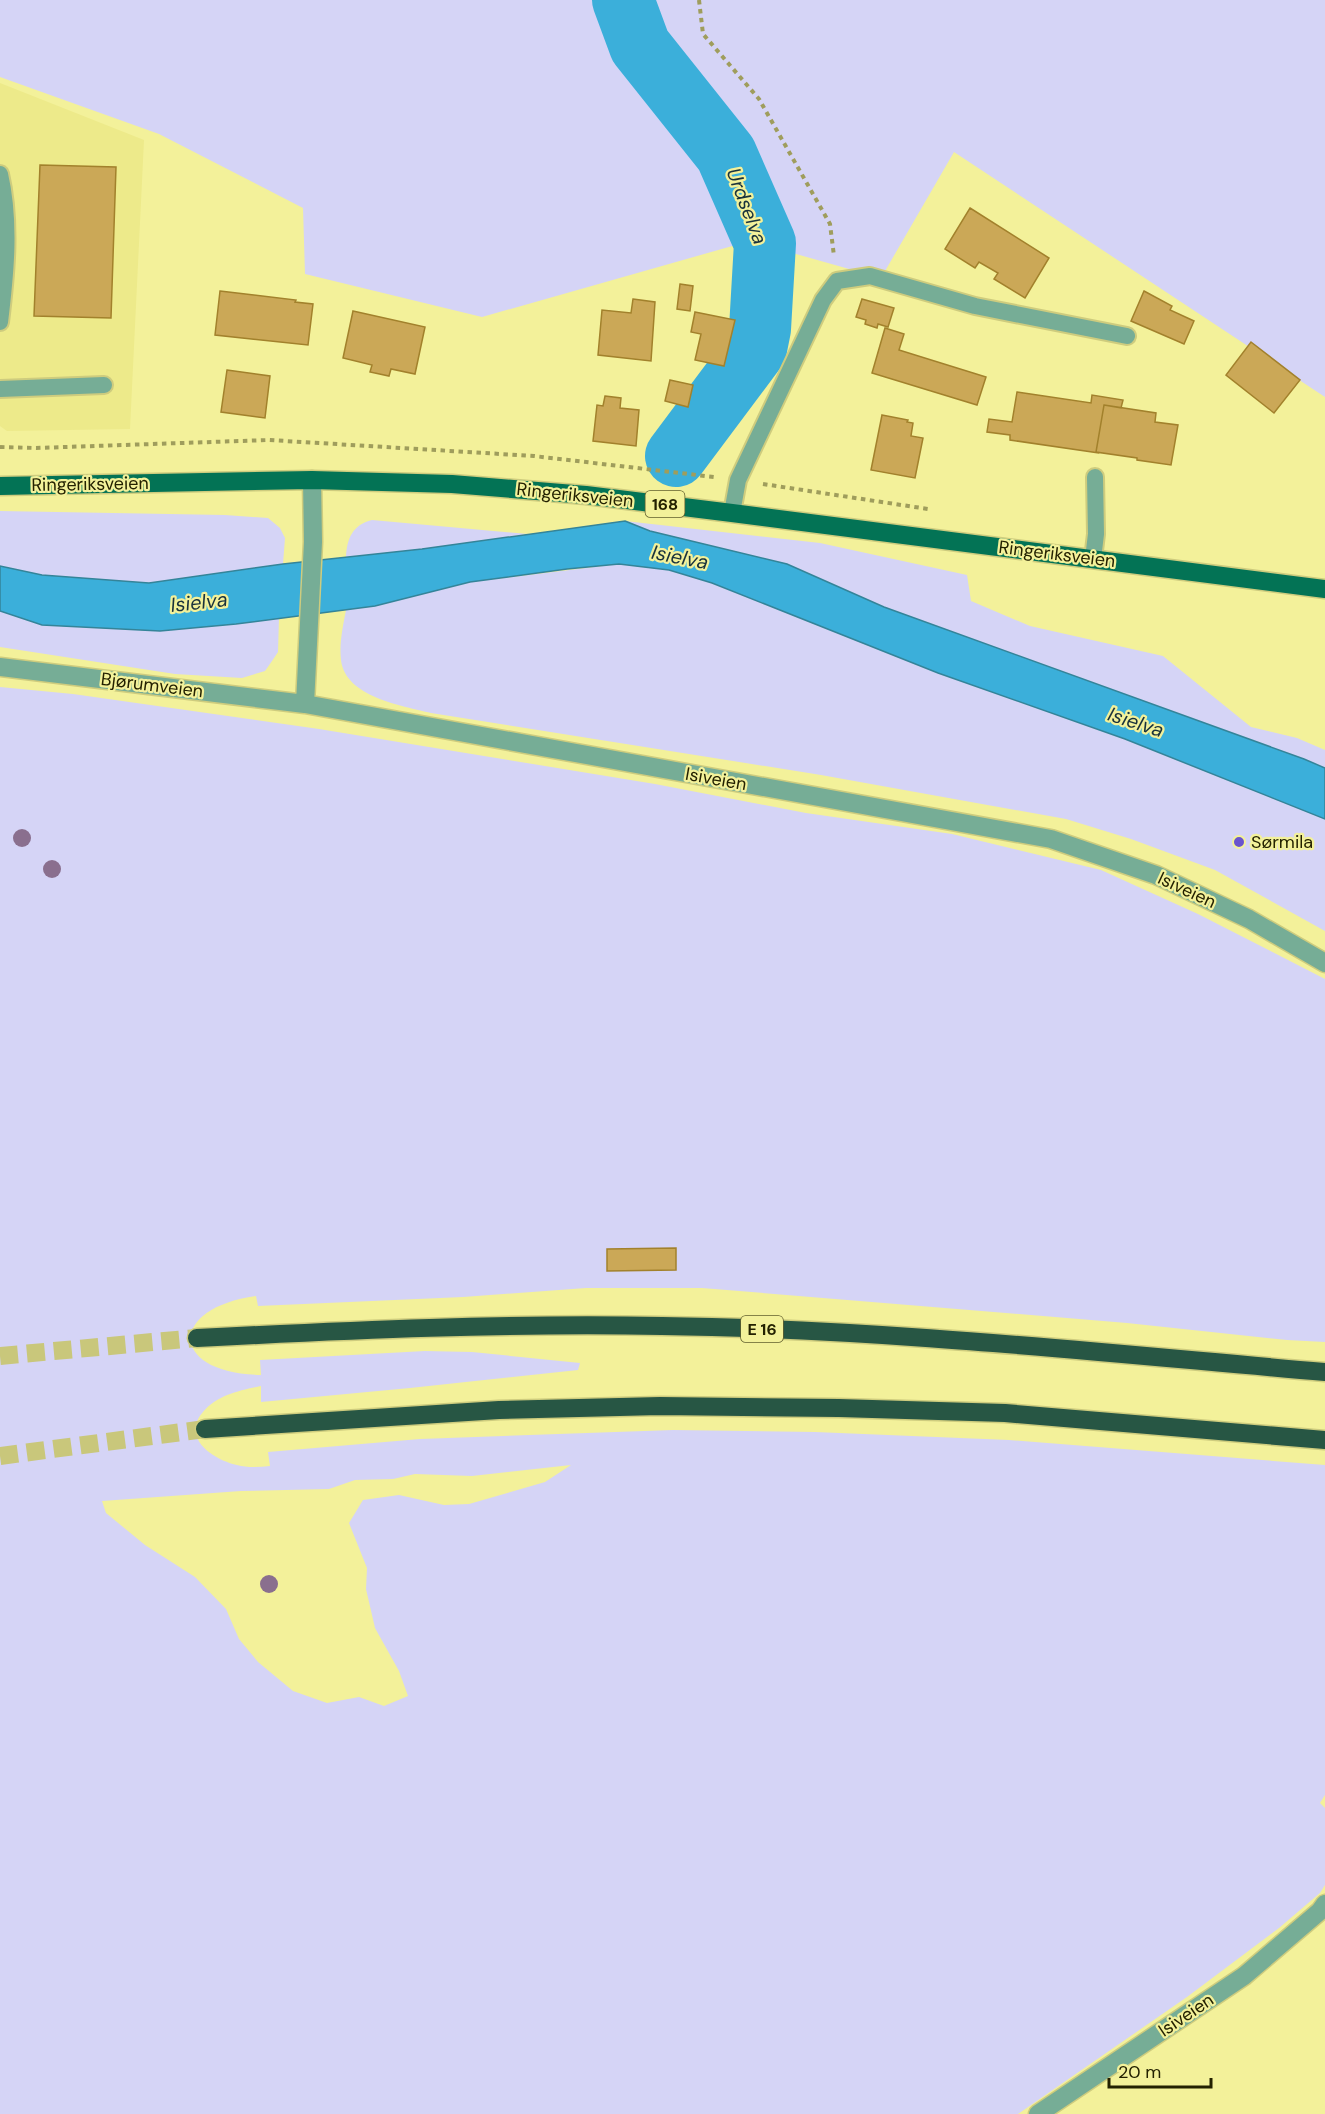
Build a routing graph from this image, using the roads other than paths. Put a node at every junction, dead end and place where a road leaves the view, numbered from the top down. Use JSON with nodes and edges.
{"nodes":[{"id":1,"x":0,"y":174,"type":"edge"},
{"id":2,"x":0,"y":322,"type":"edge"},
{"id":3,"x":1127,"y":336,"type":"dead end"},
{"id":4,"x":104,"y":385,"type":"dead end"},
{"id":5,"x":0,"y":389,"type":"edge"},
{"id":6,"x":1095,"y":477,"type":"dead end"},
{"id":7,"x":312,"y":480,"type":"junction"},
{"id":8,"x":0,"y":486,"type":"edge"},
{"id":9,"x":732,"y":513,"type":"junction"},
{"id":10,"x":1093,"y":559,"type":"junction"},
{"id":11,"x":1325,"y":590,"type":"edge"},
{"id":12,"x":0,"y":667,"type":"edge"},
{"id":13,"x":305,"y":704,"type":"junction"},
{"id":14,"x":1325,"y":963,"type":"edge"},
{"id":15,"x":197,"y":1338,"type":"tunnel mouth"},
{"id":16,"x":1325,"y":1372,"type":"edge"},
{"id":17,"x":205,"y":1429,"type":"tunnel mouth"},
{"id":18,"x":1325,"y":1440,"type":"edge"},
{"id":19,"x":1325,"y":1904,"type":"edge"},
{"id":20,"x":1038,"y":2114,"type":"edge"}],
"edges":[{"from":1,"to":2,"type":"lane"},
{"from":3,"to":9,"type":"lane"},
{"from":4,"to":5,"type":"lane"},
{"from":6,"to":10,"type":"lane"},
{"from":7,"to":8,"type":"main road","name":"Ringeriksveien","number":"168"},
{"from":7,"to":9,"type":"main road","name":"Ringeriksveien","number":"168"},
{"from":7,"to":13,"type":"street"},
{"from":9,"to":10,"type":"main road","name":"Ringeriksveien","number":"168"},
{"from":10,"to":11,"type":"main road","name":"Ringeriksveien","number":"168"},
{"from":12,"to":13,"type":"street","name":"Bjørumveien"},
{"from":13,"to":14,"type":"street","name":"Isiveien"},
{"from":15,"to":16,"type":"highway","number":"E 16"},
{"from":17,"to":18,"type":"highway"},
{"from":19,"to":20,"type":"street","name":"Isiveien"}]}
